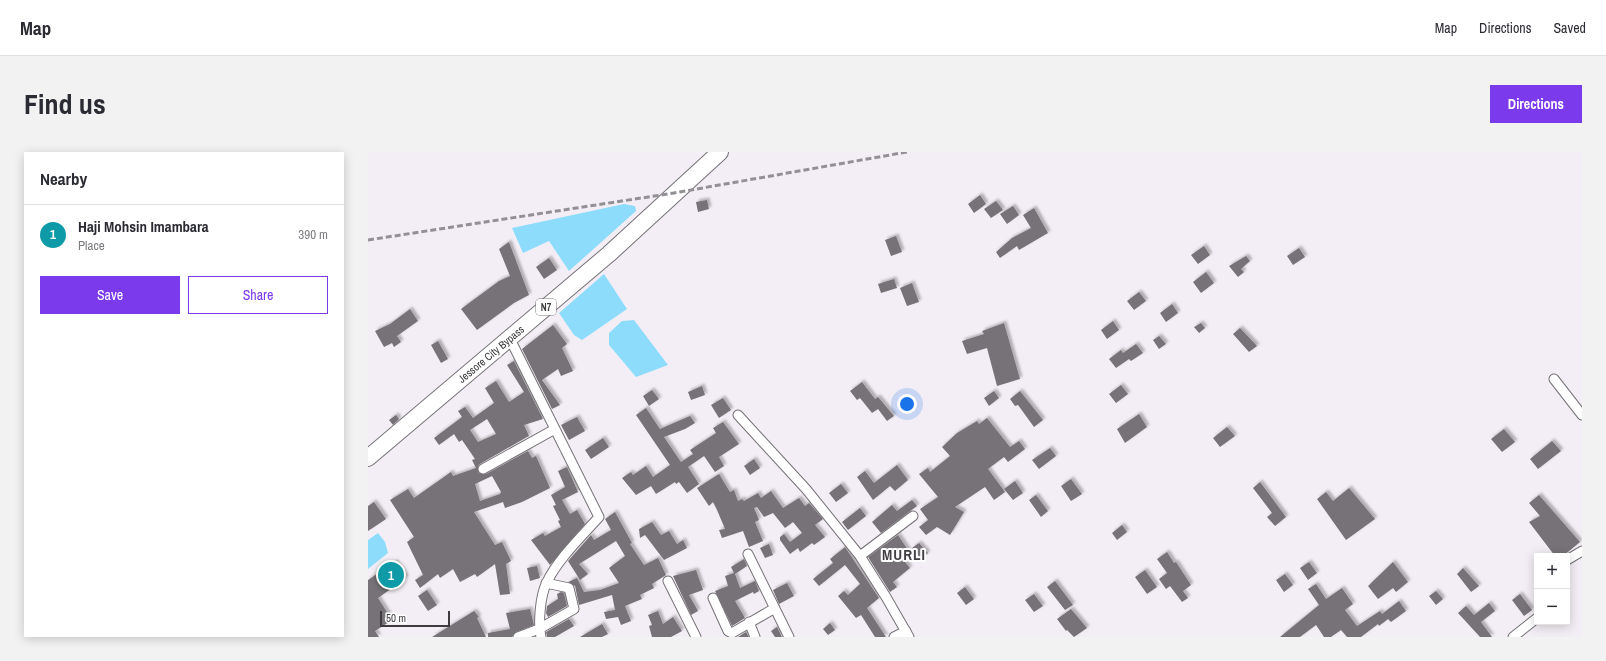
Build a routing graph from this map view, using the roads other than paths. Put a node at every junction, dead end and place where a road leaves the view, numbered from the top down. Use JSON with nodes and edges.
{"nodes":[{"id":1,"x":720,"y":152,"type":"edge"},
{"id":2,"x":513,"y":345,"type":"dead end"},
{"id":3,"x":1554,"y":379,"type":"dead end"},
{"id":4,"x":738,"y":415,"type":"dead end"},
{"id":5,"x":1582,"y":415,"type":"edge"},
{"id":6,"x":555,"y":429,"type":"junction"},
{"id":7,"x":368,"y":458,"type":"edge"},
{"id":8,"x":482,"y":469,"type":"dead end"},
{"id":9,"x":913,"y":516,"type":"dead end"},
{"id":10,"x":1582,"y":551,"type":"edge"},
{"id":11,"x":748,"y":554,"type":"dead end"},
{"id":12,"x":860,"y":556,"type":"junction"},
{"id":13,"x":1570,"y":558,"type":"edge"},
{"id":14,"x":668,"y":581,"type":"dead end"},
{"id":15,"x":546,"y":583,"type":"junction"},
{"id":16,"x":713,"y":598,"type":"dead end"},
{"id":17,"x":775,"y":608,"type":"junction"},
{"id":18,"x":1534,"y":620,"type":"edge"},
{"id":19,"x":749,"y":622,"type":"junction"},
{"id":20,"x":540,"y":633,"type":"edge"},
{"id":21,"x":907,"y":634,"type":"edge"},
{"id":22,"x":518,"y":637,"type":"edge"},
{"id":23,"x":696,"y":637,"type":"edge"},
{"id":24,"x":755,"y":637,"type":"edge"},
{"id":25,"x":789,"y":637,"type":"edge"},
{"id":26,"x":894,"y":637,"type":"edge"},
{"id":27,"x":1513,"y":637,"type":"edge"}],
"edges":[{"from":1,"to":7,"type":"highway","name":"Jessore City Bypass","number":"N7"},
{"from":2,"to":6,"type":"street"},
{"from":3,"to":5,"type":"street"},
{"from":4,"to":12,"type":"street"},
{"from":6,"to":8,"type":"street"},
{"from":6,"to":15,"type":"street"},
{"from":9,"to":12,"type":"street"},
{"from":10,"to":13,"type":"street"},
{"from":11,"to":17,"type":"street"},
{"from":12,"to":21,"type":"street"},
{"from":14,"to":23,"type":"street"},
{"from":15,"to":20,"type":"street"},
{"from":15,"to":20,"type":"street"},
{"from":16,"to":19,"type":"street"},
{"from":17,"to":19,"type":"street"},
{"from":17,"to":25,"type":"street"},
{"from":18,"to":27,"type":"street"},
{"from":19,"to":24,"type":"street"},
{"from":20,"to":22,"type":"street"},
{"from":21,"to":26,"type":"street"}]}
